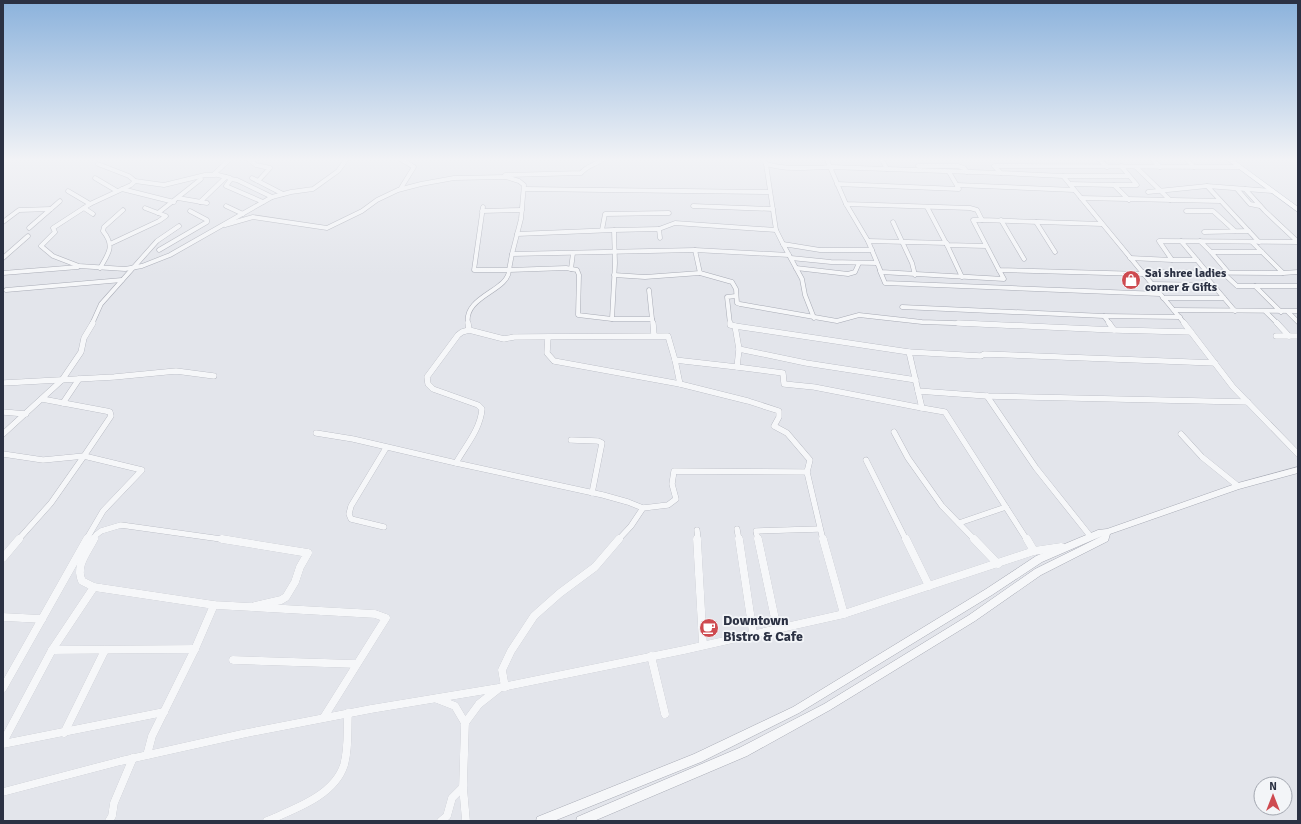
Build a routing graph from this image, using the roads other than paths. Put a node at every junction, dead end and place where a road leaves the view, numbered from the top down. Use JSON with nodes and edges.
{"nodes":[{"id":1,"x":81,"y":198,"type":"edge"},
{"id":2,"x":102,"y":198,"type":"edge"},
{"id":3,"x":161,"y":198,"type":"edge"},
{"id":4,"x":178,"y":198,"type":"edge"},
{"id":5,"x":180,"y":198,"type":"edge"},
{"id":6,"x":204,"y":198,"type":"edge"},
{"id":7,"x":254,"y":198,"type":"edge"},
{"id":8,"x":269,"y":198,"type":"edge"},
{"id":9,"x":380,"y":198,"type":"edge"},
{"id":10,"x":524,"y":198,"type":"edge"},
{"id":11,"x":771,"y":198,"type":"edge"},
{"id":12,"x":844,"y":198,"type":"edge"},
{"id":13,"x":1081,"y":198,"type":"edge"},
{"id":14,"x":1092,"y":198,"type":"edge"},
{"id":15,"x":1218,"y":198,"type":"edge"},
{"id":16,"x":1245,"y":198,"type":"edge"},
{"id":17,"x":1253,"y":198,"type":"edge"},
{"id":18,"x":1282,"y":198,"type":"edge"},
{"id":19,"x":1289,"y":198,"type":"edge"},
{"id":20,"x":1129,"y":200,"type":"joint"},
{"id":21,"x":1170,"y":200,"type":"joint"},
{"id":22,"x":60,"y":201,"type":"dead end"},
{"id":23,"x":1220,"y":201,"type":"junction"},
{"id":24,"x":174,"y":202,"type":"junction"},
{"id":25,"x":200,"y":202,"type":"junction"},
{"id":26,"x":263,"y":202,"type":"junction"},
{"id":27,"x":207,"y":203,"type":"dead end"},
{"id":28,"x":90,"y":204,"type":"junction"},
{"id":29,"x":846,"y":204,"type":"junction"},
{"id":30,"x":1298,"y":205,"type":"edge"},
{"id":31,"x":226,"y":206,"type":"dead end"},
{"id":32,"x":693,"y":206,"type":"dead end"},
{"id":33,"x":1260,"y":206,"type":"junction"},
{"id":34,"x":927,"y":207,"type":"junction"},
{"id":35,"x":51,"y":208,"type":"junction"},
{"id":36,"x":84,"y":208,"type":"junction"},
{"id":37,"x":145,"y":208,"type":"dead end"},
{"id":38,"x":773,"y":209,"type":"junction"},
{"id":39,"x":123,"y":210,"type":"dead end"},
{"id":40,"x":522,"y":210,"type":"junction"},
{"id":41,"x":1298,"y":210,"type":"edge"},
{"id":42,"x":190,"y":211,"type":"dead end"},
{"id":43,"x":1186,"y":211,"type":"dead end"},
{"id":44,"x":158,"y":213,"type":"junction"},
{"id":45,"x":669,"y":213,"type":"dead end"},
{"id":46,"x":93,"y":214,"type":"dead end"},
{"id":47,"x":243,"y":214,"type":"junction"},
{"id":48,"x":982,"y":220,"type":"junction"},
{"id":49,"x":1001,"y":220,"type":"junction"},
{"id":50,"x":3,"y":222,"type":"edge"},
{"id":51,"x":893,"y":222,"type":"dead end"},
{"id":52,"x":1036,"y":222,"type":"junction"},
{"id":53,"x":1102,"y":224,"type":"junction"},
{"id":54,"x":203,"y":225,"type":"junction"},
{"id":55,"x":223,"y":225,"type":"junction"},
{"id":56,"x":29,"y":228,"type":"dead end"},
{"id":57,"x":214,"y":230,"type":"junction"},
{"id":58,"x":602,"y":230,"type":"junction"},
{"id":59,"x":614,"y":230,"type":"junction"},
{"id":60,"x":659,"y":230,"type":"junction"},
{"id":61,"x":776,"y":230,"type":"junction"},
{"id":62,"x":1235,"y":231,"type":"junction"},
{"id":63,"x":1249,"y":231,"type":"junction"},
{"id":64,"x":1204,"y":232,"type":"dead end"},
{"id":65,"x":187,"y":233,"type":"junction"},
{"id":66,"x":517,"y":234,"type":"junction"},
{"id":67,"x":28,"y":236,"type":"dead end"},
{"id":68,"x":660,"y":238,"type":"dead end"},
{"id":69,"x":868,"y":241,"type":"junction"},
{"id":70,"x":1181,"y":241,"type":"junction"},
{"id":71,"x":1200,"y":241,"type":"junction"},
{"id":72,"x":902,"y":242,"type":"junction"},
{"id":73,"x":1252,"y":242,"type":"junction"},
{"id":74,"x":1259,"y":242,"type":"junction"},
{"id":75,"x":1298,"y":242,"type":"edge"},
{"id":76,"x":112,"y":244,"type":"junction"},
{"id":77,"x":783,"y":244,"type":"junction"},
{"id":78,"x":947,"y":244,"type":"junction"},
{"id":79,"x":986,"y":246,"type":"junction"},
{"id":80,"x":150,"y":248,"type":"junction"},
{"id":81,"x":159,"y":250,"type":"junction"},
{"id":82,"x":695,"y":250,"type":"junction"},
{"id":83,"x":872,"y":250,"type":"junction"},
{"id":84,"x":616,"y":251,"type":"junction"},
{"id":85,"x":1055,"y":252,"type":"dead end"},
{"id":86,"x":1210,"y":252,"type":"junction"},
{"id":87,"x":1262,"y":252,"type":"junction"},
{"id":88,"x":573,"y":253,"type":"junction"},
{"id":89,"x":512,"y":254,"type":"junction"},
{"id":90,"x":168,"y":256,"type":"junction"},
{"id":91,"x":790,"y":256,"type":"junction"},
{"id":92,"x":3,"y":258,"type":"edge"},
{"id":93,"x":1130,"y":258,"type":"junction"},
{"id":94,"x":1024,"y":259,"type":"dead end"},
{"id":95,"x":1172,"y":260,"type":"junction"},
{"id":96,"x":1197,"y":260,"type":"junction"},
{"id":97,"x":858,"y":263,"type":"junction"},
{"id":98,"x":877,"y":263,"type":"junction"},
{"id":99,"x":84,"y":267,"type":"junction"},
{"id":100,"x":100,"y":268,"type":"junction"},
{"id":101,"x":796,"y":268,"type":"junction"},
{"id":102,"x":131,"y":269,"type":"junction"},
{"id":103,"x":571,"y":269,"type":"junction"},
{"id":104,"x":509,"y":270,"type":"junction"},
{"id":105,"x":880,"y":270,"type":"junction"},
{"id":106,"x":999,"y":270,"type":"junction"},
{"id":107,"x":1204,"y":272,"type":"junction"},
{"id":108,"x":1222,"y":272,"type":"junction"},
{"id":109,"x":1228,"y":272,"type":"junction"},
{"id":110,"x":1298,"y":272,"type":"edge"},
{"id":111,"x":3,"y":273,"type":"edge"},
{"id":112,"x":700,"y":273,"type":"junction"},
{"id":113,"x":1142,"y":273,"type":"junction"},
{"id":114,"x":1283,"y":273,"type":"junction"},
{"id":115,"x":614,"y":275,"type":"junction"},
{"id":116,"x":915,"y":275,"type":"junction"},
{"id":117,"x":962,"y":277,"type":"junction"},
{"id":118,"x":122,"y":280,"type":"junction"},
{"id":119,"x":1152,"y":284,"type":"junction"},
{"id":120,"x":1213,"y":285,"type":"junction"},
{"id":121,"x":1255,"y":286,"type":"junction"},
{"id":122,"x":1298,"y":286,"type":"edge"},
{"id":123,"x":6,"y":290,"type":"dead end"},
{"id":124,"x":649,"y":290,"type":"dead end"},
{"id":125,"x":736,"y":296,"type":"junction"},
{"id":126,"x":1162,"y":296,"type":"junction"},
{"id":127,"x":1224,"y":298,"type":"junction"},
{"id":128,"x":902,"y":307,"type":"dead end"},
{"id":129,"x":1174,"y":310,"type":"junction"},
{"id":130,"x":1235,"y":311,"type":"junction"},
{"id":131,"x":1266,"y":312,"type":"junction"},
{"id":132,"x":1281,"y":312,"type":"junction"},
{"id":133,"x":1288,"y":312,"type":"junction"},
{"id":134,"x":1298,"y":312,"type":"edge"},
{"id":135,"x":1104,"y":316,"type":"junction"},
{"id":136,"x":814,"y":318,"type":"junction"},
{"id":137,"x":1180,"y":318,"type":"junction"},
{"id":138,"x":612,"y":319,"type":"junction"},
{"id":139,"x":652,"y":319,"type":"junction"},
{"id":140,"x":1298,"y":322,"type":"edge"},
{"id":141,"x":735,"y":326,"type":"junction"},
{"id":142,"x":469,"y":330,"type":"junction"},
{"id":143,"x":1114,"y":330,"type":"junction"},
{"id":144,"x":1191,"y":332,"type":"junction"},
{"id":145,"x":654,"y":335,"type":"junction"},
{"id":146,"x":1276,"y":336,"type":"dead end"},
{"id":147,"x":1289,"y":336,"type":"junction"},
{"id":148,"x":1298,"y":336,"type":"edge"},
{"id":149,"x":548,"y":337,"type":"junction"},
{"id":150,"x":739,"y":349,"type":"junction"},
{"id":151,"x":909,"y":352,"type":"junction"},
{"id":152,"x":675,"y":360,"type":"junction"},
{"id":153,"x":1215,"y":363,"type":"junction"},
{"id":154,"x":737,"y":367,"type":"junction"},
{"id":155,"x":214,"y":376,"type":"dead end"},
{"id":156,"x":79,"y":379,"type":"junction"},
{"id":157,"x":62,"y":380,"type":"junction"},
{"id":158,"x":916,"y":380,"type":"junction"},
{"id":159,"x":3,"y":383,"type":"edge"},
{"id":160,"x":680,"y":384,"type":"junction"},
{"id":161,"x":918,"y":391,"type":"junction"},
{"id":162,"x":987,"y":396,"type":"junction"},
{"id":163,"x":42,"y":399,"type":"junction"},
{"id":164,"x":1248,"y":402,"type":"junction"},
{"id":165,"x":63,"y":403,"type":"junction"},
{"id":166,"x":922,"y":408,"type":"junction"},
{"id":167,"x":3,"y":412,"type":"edge"},
{"id":168,"x":26,"y":414,"type":"junction"},
{"id":169,"x":894,"y":432,"type":"dead end"},
{"id":170,"x":316,"y":433,"type":"dead end"},
{"id":171,"x":3,"y":434,"type":"edge"},
{"id":172,"x":1181,"y":434,"type":"dead end"},
{"id":173,"x":571,"y":440,"type":"dead end"},
{"id":174,"x":386,"y":448,"type":"junction"},
{"id":175,"x":3,"y":454,"type":"edge"},
{"id":176,"x":1298,"y":454,"type":"edge"},
{"id":177,"x":84,"y":456,"type":"junction"},
{"id":178,"x":866,"y":460,"type":"dead end"},
{"id":179,"x":456,"y":463,"type":"junction"},
{"id":180,"x":1298,"y":470,"type":"edge"},
{"id":181,"x":807,"y":472,"type":"junction"},
{"id":182,"x":1238,"y":486,"type":"junction"},
{"id":183,"x":592,"y":492,"type":"junction"},
{"id":184,"x":1006,"y":507,"type":"junction"},
{"id":185,"x":642,"y":508,"type":"junction"},
{"id":186,"x":959,"y":523,"type":"junction"},
{"id":187,"x":384,"y":527,"type":"dead end"},
{"id":188,"x":737,"y":529,"type":"dead end"},
{"id":189,"x":820,"y":529,"type":"junction"},
{"id":190,"x":698,"y":530,"type":"dead end"},
{"id":191,"x":1107,"y":532,"type":"junction"},
{"id":192,"x":1091,"y":537,"type":"junction"},
{"id":193,"x":1069,"y":546,"type":"junction"},
{"id":194,"x":1034,"y":551,"type":"junction"},
{"id":195,"x":3,"y":558,"type":"edge"},
{"id":196,"x":998,"y":564,"type":"junction"},
{"id":197,"x":929,"y":586,"type":"junction"},
{"id":198,"x":94,"y":587,"type":"junction"},
{"id":199,"x":214,"y":605,"type":"junction"},
{"id":200,"x":249,"y":608,"type":"junction"},
{"id":201,"x":844,"y":614,"type":"junction"},
{"id":202,"x":952,"y":615,"type":"junction"},
{"id":203,"x":3,"y":617,"type":"edge"},
{"id":204,"x":42,"y":619,"type":"junction"},
{"id":205,"x":960,"y":624,"type":"junction"},
{"id":206,"x":777,"y":628,"type":"junction"},
{"id":207,"x":753,"y":633,"type":"junction"},
{"id":208,"x":703,"y":645,"type":"junction"},
{"id":209,"x":195,"y":649,"type":"junction"},
{"id":210,"x":52,"y":650,"type":"junction"},
{"id":211,"x":105,"y":650,"type":"junction"},
{"id":212,"x":652,"y":656,"type":"junction"},
{"id":213,"x":233,"y":660,"type":"dead end"},
{"id":214,"x":356,"y":664,"type":"junction"},
{"id":215,"x":502,"y":687,"type":"junction"},
{"id":216,"x":3,"y":688,"type":"edge"},
{"id":217,"x":437,"y":699,"type":"junction"},
{"id":218,"x":164,"y":712,"type":"junction"},
{"id":219,"x":348,"y":713,"type":"junction"},
{"id":220,"x":665,"y":714,"type":"dead end"},
{"id":221,"x":324,"y":717,"type":"junction"},
{"id":222,"x":465,"y":724,"type":"junction"},
{"id":223,"x":64,"y":733,"type":"junction"},
{"id":224,"x":3,"y":743,"type":"edge"},
{"id":225,"x":147,"y":755,"type":"junction"},
{"id":226,"x":133,"y":758,"type":"junction"},
{"id":227,"x":463,"y":787,"type":"junction"},
{"id":228,"x":3,"y":792,"type":"edge"},
{"id":229,"x":109,"y":821,"type":"edge"},
{"id":230,"x":267,"y":821,"type":"edge"},
{"id":231,"x":441,"y":821,"type":"edge"},
{"id":232,"x":466,"y":821,"type":"edge"},
{"id":233,"x":541,"y":821,"type":"edge"},
{"id":234,"x":581,"y":821,"type":"edge"}],
"edges":[{"from":1,"to":28,"type":"street"},
{"from":2,"to":28,"type":"street"},
{"from":3,"to":24,"type":"street"},
{"from":4,"to":24,"type":"street"},
{"from":5,"to":25,"type":"street"},
{"from":6,"to":25,"type":"street"},
{"from":7,"to":26,"type":"street"},
{"from":8,"to":26,"type":"street"},
{"from":9,"to":55,"type":"street"},
{"from":10,"to":40,"type":"street"},
{"from":11,"to":38,"type":"street"},
{"from":12,"to":29,"type":"street"},
{"from":13,"to":53,"type":"street"},
{"from":14,"to":20,"type":"street"},
{"from":15,"to":23,"type":"street"},
{"from":16,"to":33,"type":"street"},
{"from":17,"to":33,"type":"street"},
{"from":18,"to":41,"type":"main road"},
{"from":19,"to":30,"type":"main road"},
{"from":20,"to":21,"type":"street"},
{"from":21,"to":23,"type":"street"},
{"from":22,"to":35,"type":"street"},
{"from":23,"to":63,"type":"street"},
{"from":24,"to":44,"type":"street"},
{"from":25,"to":27,"type":"street"},
{"from":26,"to":47,"type":"street"},
{"from":28,"to":36,"type":"street"},
{"from":29,"to":34,"type":"street"},
{"from":29,"to":69,"type":"street"},
{"from":31,"to":47,"type":"street"},
{"from":32,"to":38,"type":"street"},
{"from":33,"to":75,"type":"street"},
{"from":34,"to":48,"type":"street"},
{"from":34,"to":78,"type":"street"},
{"from":35,"to":50,"type":"street"},
{"from":35,"to":56,"type":"street"},
{"from":36,"to":46,"type":"street"},
{"from":36,"to":99,"type":"street"},
{"from":37,"to":44,"type":"street"},
{"from":38,"to":61,"type":"street"},
{"from":39,"to":76,"type":"street"},
{"from":40,"to":66,"type":"street"},
{"from":40,"to":104,"type":"street"},
{"from":42,"to":54,"type":"street"},
{"from":43,"to":62,"type":"street"},
{"from":44,"to":76,"type":"street"},
{"from":45,"to":58,"type":"street"},
{"from":47,"to":55,"type":"street"},
{"from":48,"to":49,"type":"street"},
{"from":48,"to":79,"type":"street"},
{"from":49,"to":52,"type":"street"},
{"from":49,"to":94,"type":"street"},
{"from":51,"to":72,"type":"street"},
{"from":52,"to":53,"type":"street"},
{"from":52,"to":85,"type":"street"},
{"from":53,"to":93,"type":"street"},
{"from":54,"to":57,"type":"street"},
{"from":54,"to":65,"type":"street"},
{"from":55,"to":57,"type":"street"},
{"from":57,"to":90,"type":"street"},
{"from":58,"to":59,"type":"street"},
{"from":58,"to":66,"type":"street"},
{"from":59,"to":60,"type":"street"},
{"from":59,"to":84,"type":"street"},
{"from":60,"to":61,"type":"street"},
{"from":60,"to":68,"type":"street"},
{"from":61,"to":77,"type":"street"},
{"from":62,"to":63,"type":"street"},
{"from":62,"to":64,"type":"street"},
{"from":63,"to":74,"type":"street"},
{"from":65,"to":80,"type":"street"},
{"from":65,"to":81,"type":"street"},
{"from":66,"to":89,"type":"street"},
{"from":67,"to":92,"type":"street"},
{"from":69,"to":72,"type":"street"},
{"from":69,"to":83,"type":"street"},
{"from":70,"to":71,"type":"street"},
{"from":70,"to":95,"type":"street"},
{"from":70,"to":96,"type":"street"},
{"from":71,"to":73,"type":"street"},
{"from":71,"to":86,"type":"street"},
{"from":72,"to":78,"type":"street"},
{"from":72,"to":116,"type":"street"},
{"from":73,"to":74,"type":"street"},
{"from":73,"to":87,"type":"street"},
{"from":74,"to":75,"type":"street"},
{"from":76,"to":100,"type":"street"},
{"from":77,"to":83,"type":"street"},
{"from":77,"to":91,"type":"street"},
{"from":78,"to":79,"type":"street"},
{"from":78,"to":117,"type":"street"},
{"from":79,"to":106,"type":"street"},
{"from":80,"to":81,"type":"street"},
{"from":80,"to":102,"type":"street"},
{"from":81,"to":90,"type":"street"},
{"from":82,"to":84,"type":"street"},
{"from":82,"to":91,"type":"street"},
{"from":82,"to":112,"type":"street"},
{"from":83,"to":98,"type":"street"},
{"from":84,"to":88,"type":"street"},
{"from":84,"to":115,"type":"street"},
{"from":86,"to":87,"type":"street"},
{"from":86,"to":109,"type":"street"},
{"from":87,"to":114,"type":"street"},
{"from":88,"to":89,"type":"street"},
{"from":88,"to":103,"type":"street"},
{"from":89,"to":104,"type":"street"},
{"from":90,"to":102,"type":"street"},
{"from":91,"to":97,"type":"street"},
{"from":91,"to":101,"type":"street"},
{"from":93,"to":95,"type":"street"},
{"from":93,"to":113,"type":"street"},
{"from":95,"to":96,"type":"street"},
{"from":96,"to":107,"type":"street"},
{"from":97,"to":98,"type":"street"},
{"from":97,"to":101,"type":"street"},
{"from":98,"to":105,"type":"street"},
{"from":99,"to":100,"type":"street"},
{"from":99,"to":111,"type":"street"},
{"from":100,"to":102,"type":"street"},
{"from":101,"to":136,"type":"street"},
{"from":102,"to":118,"type":"street"},
{"from":103,"to":104,"type":"street"},
{"from":103,"to":138,"type":"street"},
{"from":104,"to":142,"type":"street"},
{"from":105,"to":116,"type":"street"},
{"from":105,"to":126,"type":"street"},
{"from":106,"to":113,"type":"street"},
{"from":106,"to":117,"type":"street"},
{"from":107,"to":108,"type":"street"},
{"from":107,"to":113,"type":"street"},
{"from":107,"to":120,"type":"street"},
{"from":108,"to":109,"type":"street"},
{"from":108,"to":121,"type":"street"},
{"from":109,"to":114,"type":"street"},
{"from":110,"to":114,"type":"street"},
{"from":112,"to":115,"type":"street"},
{"from":112,"to":125,"type":"street"},
{"from":113,"to":119,"type":"street"},
{"from":115,"to":138,"type":"street"},
{"from":116,"to":117,"type":"street"},
{"from":118,"to":123,"type":"street"},
{"from":118,"to":157,"type":"street"},
{"from":119,"to":120,"type":"street"},
{"from":119,"to":126,"type":"street"},
{"from":120,"to":127,"type":"street"},
{"from":121,"to":122,"type":"street"},
{"from":121,"to":132,"type":"street"},
{"from":124,"to":139,"type":"street"},
{"from":125,"to":136,"type":"street"},
{"from":125,"to":141,"type":"street"},
{"from":126,"to":127,"type":"street"},
{"from":126,"to":129,"type":"street"},
{"from":127,"to":130,"type":"street"},
{"from":128,"to":135,"type":"street"},
{"from":129,"to":130,"type":"street"},
{"from":129,"to":137,"type":"street"},
{"from":130,"to":131,"type":"street"},
{"from":131,"to":132,"type":"street"},
{"from":131,"to":147,"type":"street"},
{"from":132,"to":133,"type":"street"},
{"from":133,"to":134,"type":"street"},
{"from":133,"to":140,"type":"street"},
{"from":135,"to":137,"type":"street"},
{"from":135,"to":143,"type":"street"},
{"from":136,"to":143,"type":"street"},
{"from":137,"to":144,"type":"street"},
{"from":138,"to":139,"type":"street"},
{"from":139,"to":145,"type":"street"},
{"from":141,"to":150,"type":"street"},
{"from":141,"to":151,"type":"street"},
{"from":142,"to":149,"type":"street"},
{"from":142,"to":179,"type":"street"},
{"from":143,"to":144,"type":"street"},
{"from":144,"to":153,"type":"street"},
{"from":145,"to":149,"type":"street"},
{"from":145,"to":152,"type":"street"},
{"from":146,"to":147,"type":"street"},
{"from":147,"to":148,"type":"street"},
{"from":149,"to":160,"type":"street"},
{"from":150,"to":154,"type":"street"},
{"from":150,"to":158,"type":"street"},
{"from":151,"to":153,"type":"street"},
{"from":151,"to":158,"type":"street"},
{"from":152,"to":154,"type":"street"},
{"from":152,"to":160,"type":"street"},
{"from":153,"to":164,"type":"street"},
{"from":154,"to":166,"type":"street"},
{"from":155,"to":156,"type":"street"},
{"from":156,"to":157,"type":"street"},
{"from":156,"to":165,"type":"street"},
{"from":157,"to":159,"type":"street"},
{"from":157,"to":163,"type":"street"},
{"from":158,"to":161,"type":"street"},
{"from":160,"to":181,"type":"street"},
{"from":161,"to":162,"type":"street"},
{"from":161,"to":166,"type":"street"},
{"from":162,"to":164,"type":"street"},
{"from":162,"to":192,"type":"street"},
{"from":163,"to":165,"type":"street"},
{"from":163,"to":168,"type":"street"},
{"from":164,"to":176,"type":"street"},
{"from":165,"to":177,"type":"street"},
{"from":166,"to":184,"type":"street"},
{"from":167,"to":168,"type":"street"},
{"from":168,"to":171,"type":"street"},
{"from":169,"to":186,"type":"street"},
{"from":170,"to":174,"type":"street"},
{"from":172,"to":182,"type":"street"},
{"from":173,"to":183,"type":"street"},
{"from":174,"to":179,"type":"street"},
{"from":174,"to":187,"type":"street"},
{"from":175,"to":177,"type":"street"},
{"from":177,"to":195,"type":"street"},
{"from":177,"to":204,"type":"street"},
{"from":178,"to":197,"type":"street"},
{"from":179,"to":183,"type":"street"},
{"from":180,"to":182,"type":"street"},
{"from":181,"to":185,"type":"street"},
{"from":181,"to":189,"type":"street"},
{"from":182,"to":191,"type":"street"},
{"from":183,"to":185,"type":"street"},
{"from":184,"to":186,"type":"street"},
{"from":184,"to":194,"type":"street"},
{"from":185,"to":215,"type":"street"},
{"from":186,"to":196,"type":"street"},
{"from":188,"to":207,"type":"street"},
{"from":189,"to":201,"type":"street"},
{"from":189,"to":206,"type":"street"},
{"from":190,"to":208,"type":"street"},
{"from":191,"to":192,"type":"street"},
{"from":191,"to":205,"type":"street"},
{"from":192,"to":193,"type":"street"},
{"from":193,"to":194,"type":"street"},
{"from":193,"to":202,"type":"street"},
{"from":194,"to":196,"type":"street"},
{"from":196,"to":197,"type":"street"},
{"from":197,"to":201,"type":"street"},
{"from":198,"to":199,"type":"street"},
{"from":198,"to":200,"type":"street"},
{"from":198,"to":210,"type":"street"},
{"from":199,"to":200,"type":"street"},
{"from":199,"to":209,"type":"street"},
{"from":200,"to":214,"type":"street"},
{"from":201,"to":206,"type":"street"},
{"from":202,"to":205,"type":"street"},
{"from":202,"to":233,"type":"street"},
{"from":203,"to":204,"type":"street"},
{"from":204,"to":216,"type":"street"},
{"from":205,"to":234,"type":"street"},
{"from":206,"to":207,"type":"street"},
{"from":207,"to":208,"type":"street"},
{"from":208,"to":212,"type":"street"},
{"from":209,"to":211,"type":"street"},
{"from":209,"to":218,"type":"street"},
{"from":210,"to":211,"type":"street"},
{"from":210,"to":224,"type":"street"},
{"from":211,"to":223,"type":"street"},
{"from":212,"to":215,"type":"street"},
{"from":212,"to":220,"type":"street"},
{"from":213,"to":214,"type":"street"},
{"from":214,"to":221,"type":"street"},
{"from":215,"to":217,"type":"street"},
{"from":215,"to":222,"type":"street"},
{"from":217,"to":219,"type":"street"},
{"from":217,"to":222,"type":"street"},
{"from":218,"to":223,"type":"street"},
{"from":218,"to":225,"type":"street"},
{"from":219,"to":221,"type":"street"},
{"from":219,"to":230,"type":"street"},
{"from":221,"to":225,"type":"street"},
{"from":222,"to":227,"type":"street"},
{"from":223,"to":224,"type":"street"},
{"from":225,"to":226,"type":"street"},
{"from":226,"to":228,"type":"street"},
{"from":226,"to":229,"type":"street"},
{"from":227,"to":231,"type":"street"},
{"from":227,"to":232,"type":"street"}]}
